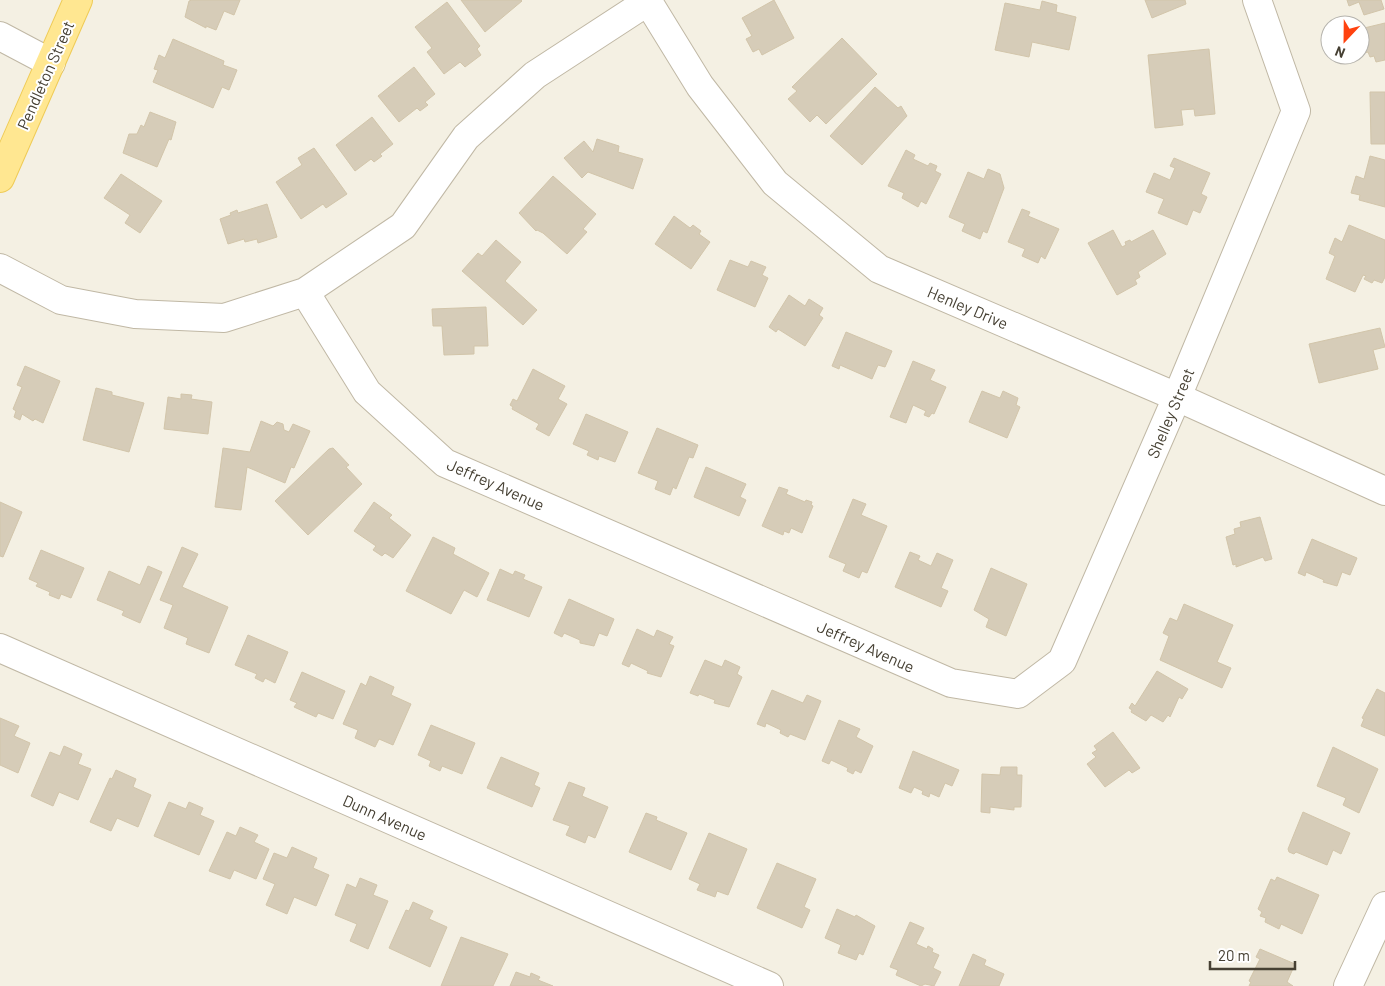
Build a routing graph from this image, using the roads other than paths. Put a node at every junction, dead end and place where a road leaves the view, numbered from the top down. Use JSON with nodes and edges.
{"nodes":[{"id":1,"x":78,"y":0,"type":"edge"},
{"id":2,"x":1257,"y":0,"type":"edge"},
{"id":3,"x":647,"y":1,"type":"edge"},
{"id":4,"x":0,"y":36,"type":"edge"},
{"id":5,"x":51,"y":62,"type":"junction"},
{"id":6,"x":0,"y":178,"type":"edge"},
{"id":7,"x":0,"y":268,"type":"edge"},
{"id":8,"x":305,"y":292,"type":"junction"},
{"id":9,"x":1177,"y":397,"type":"junction"},
{"id":10,"x":1385,"y":491,"type":"edge"},
{"id":11,"x":0,"y":648,"type":"edge"},
{"id":12,"x":1018,"y":694,"type":"joint"},
{"id":13,"x":1385,"y":906,"type":"edge"},
{"id":14,"x":769,"y":986,"type":"edge"},
{"id":15,"x":1348,"y":986,"type":"edge"}],
"edges":[{"from":1,"to":5,"type":"main road","name":"Pendleton Street"},
{"from":2,"to":9,"type":"street","name":"Shelley Street"},
{"from":3,"to":8,"type":"street"},
{"from":3,"to":9,"type":"street","name":"Henley Drive"},
{"from":4,"to":5,"type":"street"},
{"from":5,"to":6,"type":"main road","name":"Pendleton Street"},
{"from":7,"to":8,"type":"street"},
{"from":8,"to":12,"type":"street","name":"Jeffrey Avenue"},
{"from":9,"to":10,"type":"street","name":"Henley Drive"},
{"from":9,"to":12,"type":"street","name":"Shelley Street"},
{"from":11,"to":14,"type":"street","name":"Dunn Avenue"},
{"from":13,"to":15,"type":"street"}]}
